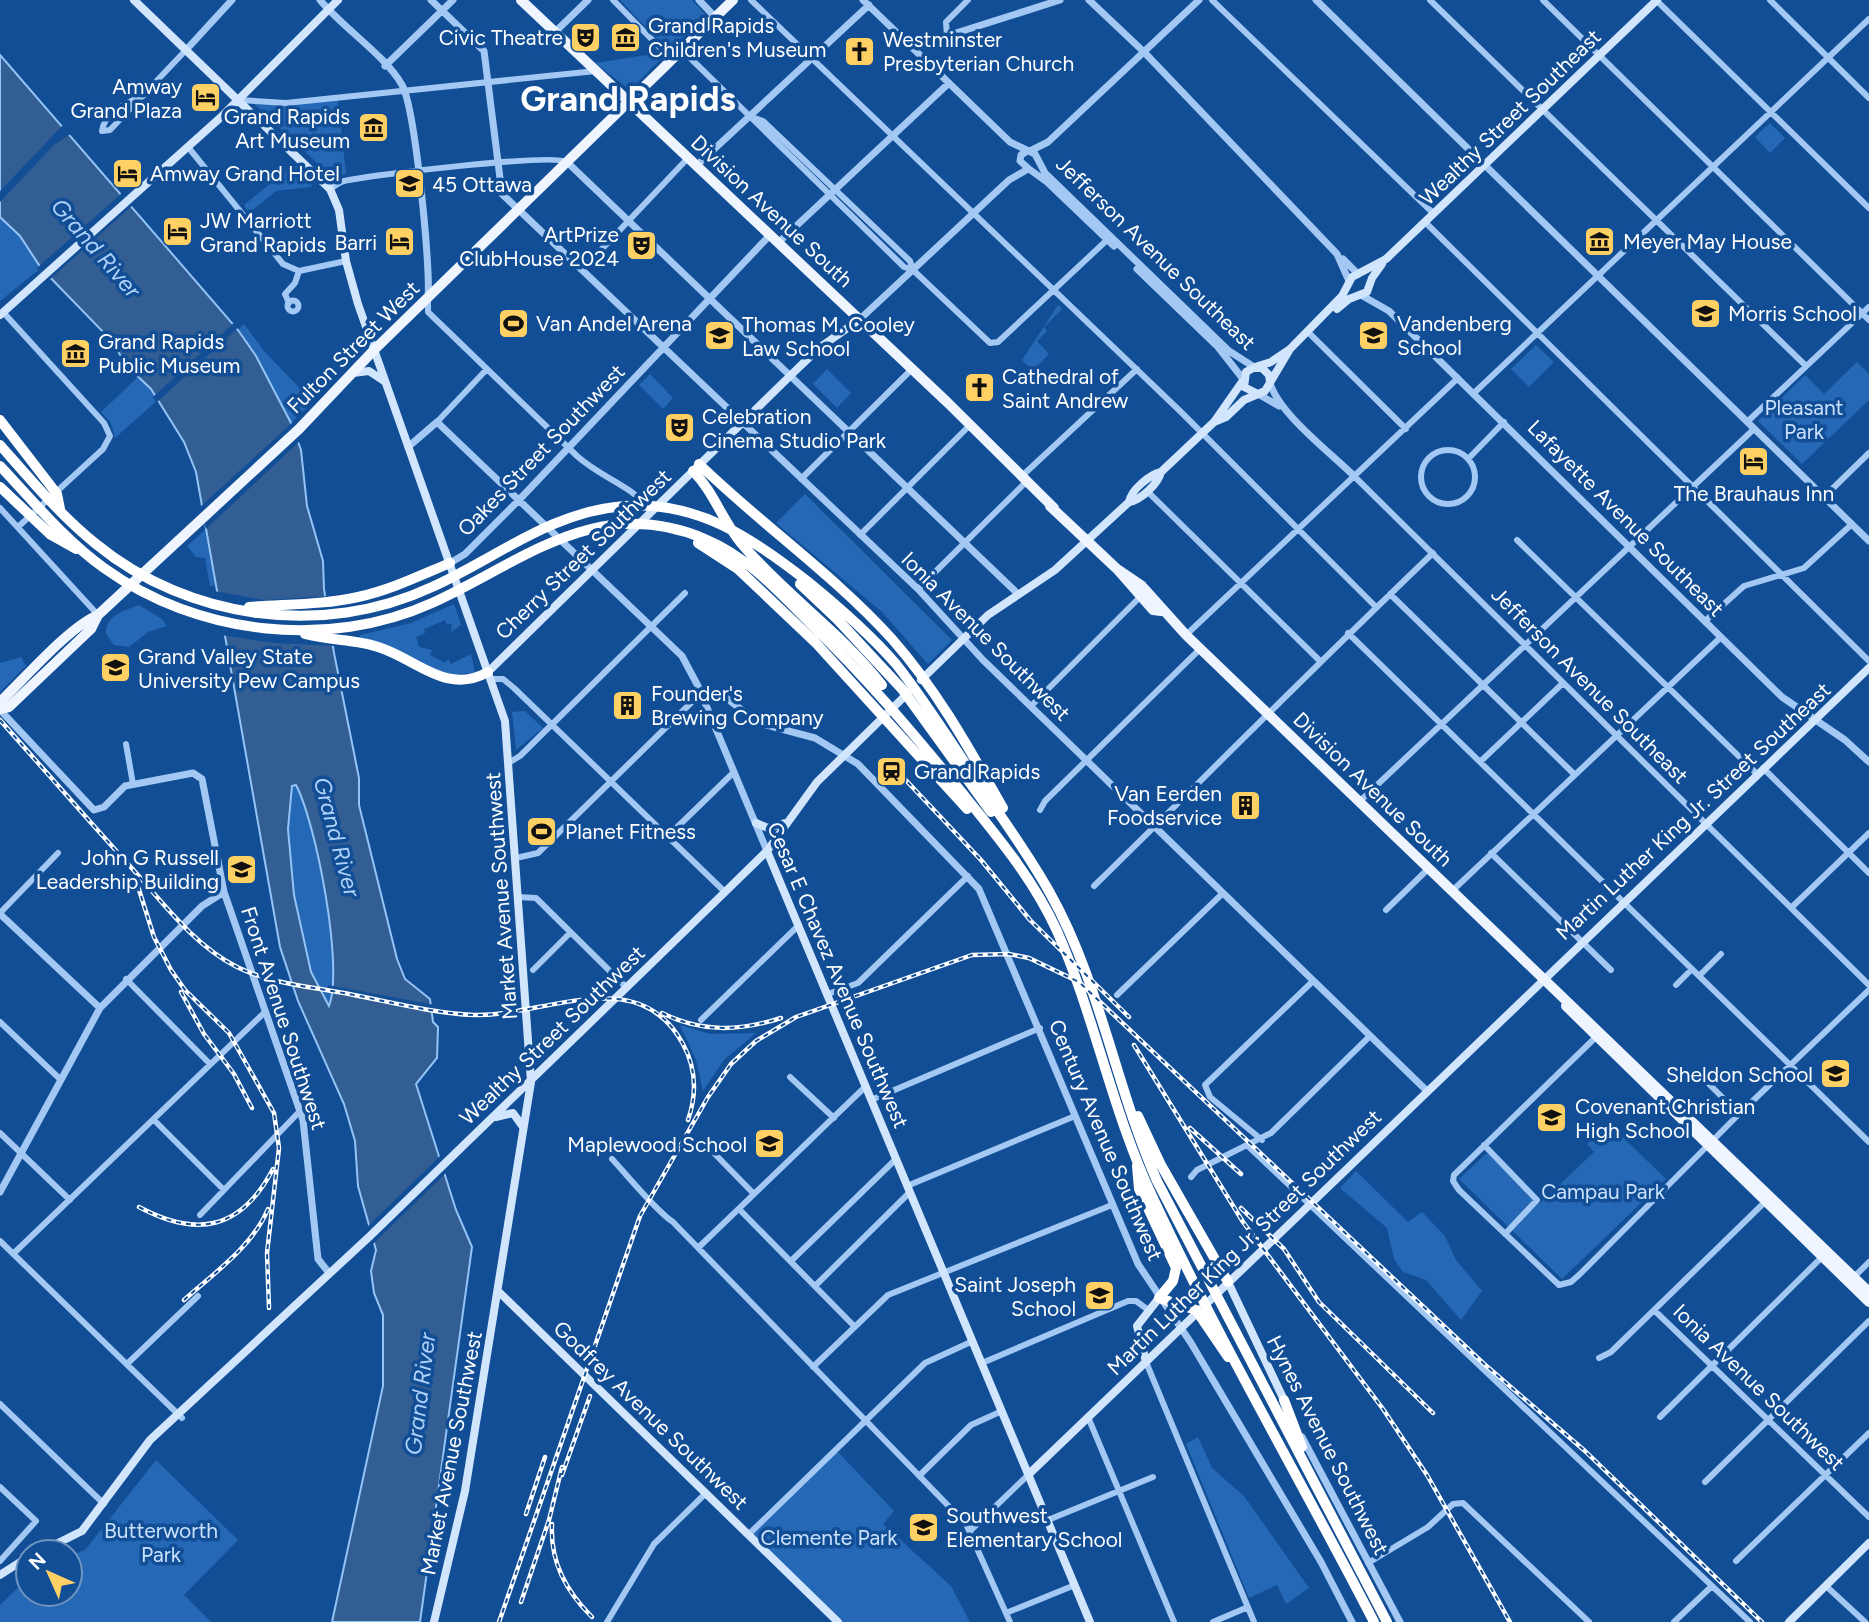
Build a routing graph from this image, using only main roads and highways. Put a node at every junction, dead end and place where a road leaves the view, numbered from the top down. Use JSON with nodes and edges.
{"nodes":[{"id":1,"x":134,"y":0,"type":"edge"},
{"id":2,"x":338,"y":0,"type":"edge"},
{"id":3,"x":521,"y":0,"type":"edge"},
{"id":4,"x":733,"y":0,"type":"edge"},
{"id":5,"x":1657,"y":0,"type":"edge"},
{"id":6,"x":239,"y":100,"type":"junction"},
{"id":7,"x":629,"y":101,"type":"junction"},
{"id":8,"x":1386,"y":259,"type":"junction"},
{"id":9,"x":1359,"y":274,"type":"junction"},
{"id":10,"x":1349,"y":282,"type":"junction"},
{"id":11,"x":1370,"y":284,"type":"junction"},
{"id":12,"x":1360,"y":295,"type":"junction"},
{"id":13,"x":1,"y":314,"type":"edge"},
{"id":14,"x":859,"y":320,"type":"junction"},
{"id":15,"x":1315,"y":325,"type":"junction"},
{"id":16,"x":1290,"y":349,"type":"junction"},
{"id":17,"x":374,"y":350,"type":"junction"},
{"id":18,"x":1255,"y":367,"type":"junction"},
{"id":19,"x":353,"y":373,"type":"junction"},
{"id":20,"x":1243,"y":380,"type":"junction"},
{"id":21,"x":1270,"y":382,"type":"junction"},
{"id":22,"x":386,"y":383,"type":"junction"},
{"id":23,"x":1258,"y":394,"type":"junction"},
{"id":24,"x":0,"y":420,"type":"edge"},
{"id":25,"x":1214,"y":422,"type":"junction"},
{"id":26,"x":0,"y":445,"type":"edge"},
{"id":27,"x":0,"y":466,"type":"edge"},
{"id":28,"x":696,"y":467,"type":"junction"},
{"id":29,"x":1161,"y":472,"type":"junction"},
{"id":30,"x":0,"y":487,"type":"edge"},
{"id":31,"x":47,"y":489,"type":"junction"},
{"id":32,"x":1129,"y":502,"type":"junction"},
{"id":33,"x":34,"y":516,"type":"junction"},
{"id":34,"x":657,"y":526,"type":"junction"},
{"id":35,"x":740,"y":532,"type":"junction"},
{"id":36,"x":1087,"y":541,"type":"junction"},
{"id":37,"x":450,"y":563,"type":"junction"},
{"id":38,"x":1117,"y":569,"type":"junction"},
{"id":39,"x":230,"y":609,"type":"junction"},
{"id":40,"x":1161,"y":611,"type":"junction"},
{"id":41,"x":285,"y":630,"type":"junction"},
{"id":42,"x":1869,"y":668,"type":"edge"},
{"id":43,"x":489,"y":675,"type":"junction"},
{"id":44,"x":906,"y":694,"type":"junction"},
{"id":45,"x":0,"y":709,"type":"edge"},
{"id":46,"x":883,"y":717,"type":"junction"},
{"id":47,"x":910,"y":727,"type":"junction"},
{"id":48,"x":756,"y":823,"type":"road end"},
{"id":49,"x":785,"y":823,"type":"junction"},
{"id":50,"x":1015,"y":838,"type":"junction"},
{"id":51,"x":1022,"y":849,"type":"junction"},
{"id":52,"x":766,"y":851,"type":"junction"},
{"id":53,"x":1020,"y":866,"type":"junction"},
{"id":54,"x":1541,"y":979,"type":"junction"},
{"id":55,"x":1102,"y":1043,"type":"junction"},
{"id":56,"x":1118,"y":1076,"type":"junction"},
{"id":57,"x":531,"y":1082,"type":"junction"},
{"id":58,"x":491,"y":1120,"type":"junction"},
{"id":59,"x":524,"y":1130,"type":"junction"},
{"id":60,"x":1137,"y":1165,"type":"junction"},
{"id":61,"x":1851,"y":1280,"type":"junction"},
{"id":62,"x":1227,"y":1282,"type":"junction"},
{"id":63,"x":499,"y":1292,"type":"junction"},
{"id":64,"x":1869,"y":1292,"type":"edge"},
{"id":65,"x":1159,"y":1298,"type":"junction"},
{"id":66,"x":1869,"y":1301,"type":"edge"},
{"id":67,"x":1146,"y":1362,"type":"junction"},
{"id":68,"x":1284,"y":1399,"type":"joint"},
{"id":69,"x":1265,"y":1416,"type":"junction"},
{"id":70,"x":1028,"y":1474,"type":"junction"},
{"id":71,"x":1319,"y":1493,"type":"junction"},
{"id":72,"x":68,"y":1538,"type":"edge"},
{"id":73,"x":1869,"y":1543,"type":"edge"},
{"id":74,"x":434,"y":1622,"type":"edge"},
{"id":75,"x":838,"y":1622,"type":"edge"},
{"id":76,"x":1090,"y":1622,"type":"edge"},
{"id":77,"x":1374,"y":1622,"type":"edge"},
{"id":78,"x":1387,"y":1622,"type":"edge"},
{"id":79,"x":1788,"y":1622,"type":"edge"}],
"edges":[{"from":1,"to":6,"type":"main road"},
{"from":2,"to":6,"type":"main road"},
{"from":3,"to":7,"type":"main road","name":"Division Avenue South"},
{"from":4,"to":7,"type":"main road","name":"Fulton Street West"},
{"from":5,"to":8,"type":"main road","name":"Wealthy Street Southeast"},
{"from":6,"to":13,"type":"main road"},
{"from":6,"to":17,"type":"main road","name":"Market Avenue Southwest"},
{"from":7,"to":14,"type":"main road","name":"Division Avenue South"},
{"from":7,"to":17,"type":"main road","name":"Fulton Street West"},
{"from":8,"to":9,"type":"main road","name":"Wealthy Street Southeast"},
{"from":8,"to":11,"type":"main road","name":"Wealthy Street Southeast"},
{"from":9,"to":10,"type":"main road"},
{"from":9,"to":11,"type":"main road"},
{"from":10,"to":12,"type":"main road"},
{"from":10,"to":15,"type":"main road"},
{"from":11,"to":12,"type":"main road"},
{"from":12,"to":15,"type":"main road"},
{"from":14,"to":28,"type":"main road","name":"Cherry Street Southwest"},
{"from":14,"to":36,"type":"main road","name":"Division Avenue South"},
{"from":15,"to":16,"type":"main road"},
{"from":16,"to":18,"type":"main road"},
{"from":16,"to":21,"type":"main road"},
{"from":17,"to":19,"type":"main road","name":"Fulton Street West"},
{"from":17,"to":22,"type":"main road","name":"Market Avenue Southwest"},
{"from":18,"to":20,"type":"main road"},
{"from":18,"to":21,"type":"main road"},
{"from":19,"to":22,"type":"main road"},
{"from":19,"to":45,"type":"main road","name":"Fulton Street West"},
{"from":20,"to":23,"type":"main road"},
{"from":20,"to":25,"type":"main road"},
{"from":21,"to":23,"type":"main road"},
{"from":22,"to":37,"type":"main road","name":"Market Avenue Southwest"},
{"from":23,"to":25,"type":"main road"},
{"from":24,"to":31,"type":"highway"},
{"from":25,"to":29,"type":"main road"},
{"from":26,"to":31,"type":"highway"},
{"from":27,"to":33,"type":"highway"},
{"from":28,"to":43,"type":"main road","name":"Cherry Street Southwest"},
{"from":28,"to":47,"type":"highway"},
{"from":28,"to":51,"type":"highway"},
{"from":29,"to":32,"type":"main road"},
{"from":29,"to":32,"type":"main road"},
{"from":30,"to":33,"type":"highway"},
{"from":31,"to":39,"type":"highway"},
{"from":32,"to":36,"type":"main road"},
{"from":33,"to":41,"type":"highway"},
{"from":34,"to":41,"type":"highway"},
{"from":34,"to":46,"type":"highway"},
{"from":34,"to":47,"type":"highway"},
{"from":35,"to":39,"type":"highway"},
{"from":35,"to":44,"type":"highway"},
{"from":35,"to":50,"type":"highway"},
{"from":36,"to":38,"type":"main road","name":"Division Avenue South"},
{"from":36,"to":44,"type":"main road","name":"Wealthy Street Southwest"},
{"from":37,"to":39,"type":"highway"},
{"from":37,"to":43,"type":"main road","name":"Market Avenue Southwest"},
{"from":38,"to":40,"type":"main road","name":"Division Avenue South"},
{"from":38,"to":40,"type":"main road","name":"Division Avenue South"},
{"from":40,"to":54,"type":"main road","name":"Division Avenue South"},
{"from":41,"to":43,"type":"highway"},
{"from":42,"to":54,"type":"main road","name":"Martin Luther King Jr. Street Southeast"},
{"from":43,"to":57,"type":"main road","name":"Market Avenue Southwest"},
{"from":44,"to":46,"type":"main road","name":"Wealthy Street Southwest"},
{"from":44,"to":50,"type":"highway"},
{"from":46,"to":49,"type":"main road","name":"Wealthy Street Southwest"},
{"from":46,"to":53,"type":"highway"},
{"from":47,"to":53,"type":"highway"},
{"from":48,"to":49,"type":"main road"},
{"from":49,"to":52,"type":"main road","name":"Wealthy Street Southwest"},
{"from":50,"to":51,"type":"highway"},
{"from":51,"to":55,"type":"highway"},
{"from":52,"to":57,"type":"main road","name":"Wealthy Street Southwest"},
{"from":52,"to":70,"type":"main road","name":"Cesar E Chavez Avenue Southwest"},
{"from":53,"to":55,"type":"highway"},
{"from":54,"to":61,"type":"main road","name":"Division Avenue South"},
{"from":54,"to":62,"type":"main road","name":"Martin Luther King Jr. Street Southwest"},
{"from":55,"to":56,"type":"highway"},
{"from":55,"to":60,"type":"highway"},
{"from":56,"to":62,"type":"highway"},
{"from":56,"to":71,"type":"highway"},
{"from":57,"to":58,"type":"main road","name":"Wealthy Street Southwest"},
{"from":57,"to":59,"type":"main road","name":"Market Avenue Southwest"},
{"from":58,"to":59,"type":"main road"},
{"from":58,"to":72,"type":"main road","name":"Wealthy Street Southwest"},
{"from":59,"to":63,"type":"main road","name":"Market Avenue Southwest"},
{"from":60,"to":65,"type":"highway"},
{"from":60,"to":69,"type":"highway"},
{"from":61,"to":64,"type":"main road","name":"Division Avenue South"},
{"from":61,"to":66,"type":"main road","name":"Division Avenue South"},
{"from":62,"to":67,"type":"main road","name":"Martin Luther King Jr. Street Southwest"},
{"from":62,"to":68,"type":"main road","name":"Hynes Avenue Southwest"},
{"from":63,"to":74,"type":"main road","name":"Market Avenue Southwest"},
{"from":63,"to":75,"type":"main road","name":"Godfrey Avenue Southwest"},
{"from":65,"to":67,"type":"main road"},
{"from":65,"to":69,"type":"highway"},
{"from":67,"to":70,"type":"main road","name":"Martin Luther King Jr. Street Southwest"},
{"from":68,"to":71,"type":"highway"},
{"from":69,"to":77,"type":"highway"},
{"from":70,"to":76,"type":"main road","name":"Cesar E Chavez Avenue Southwest"},
{"from":71,"to":78,"type":"highway"},
{"from":73,"to":79,"type":"main road"}]}
